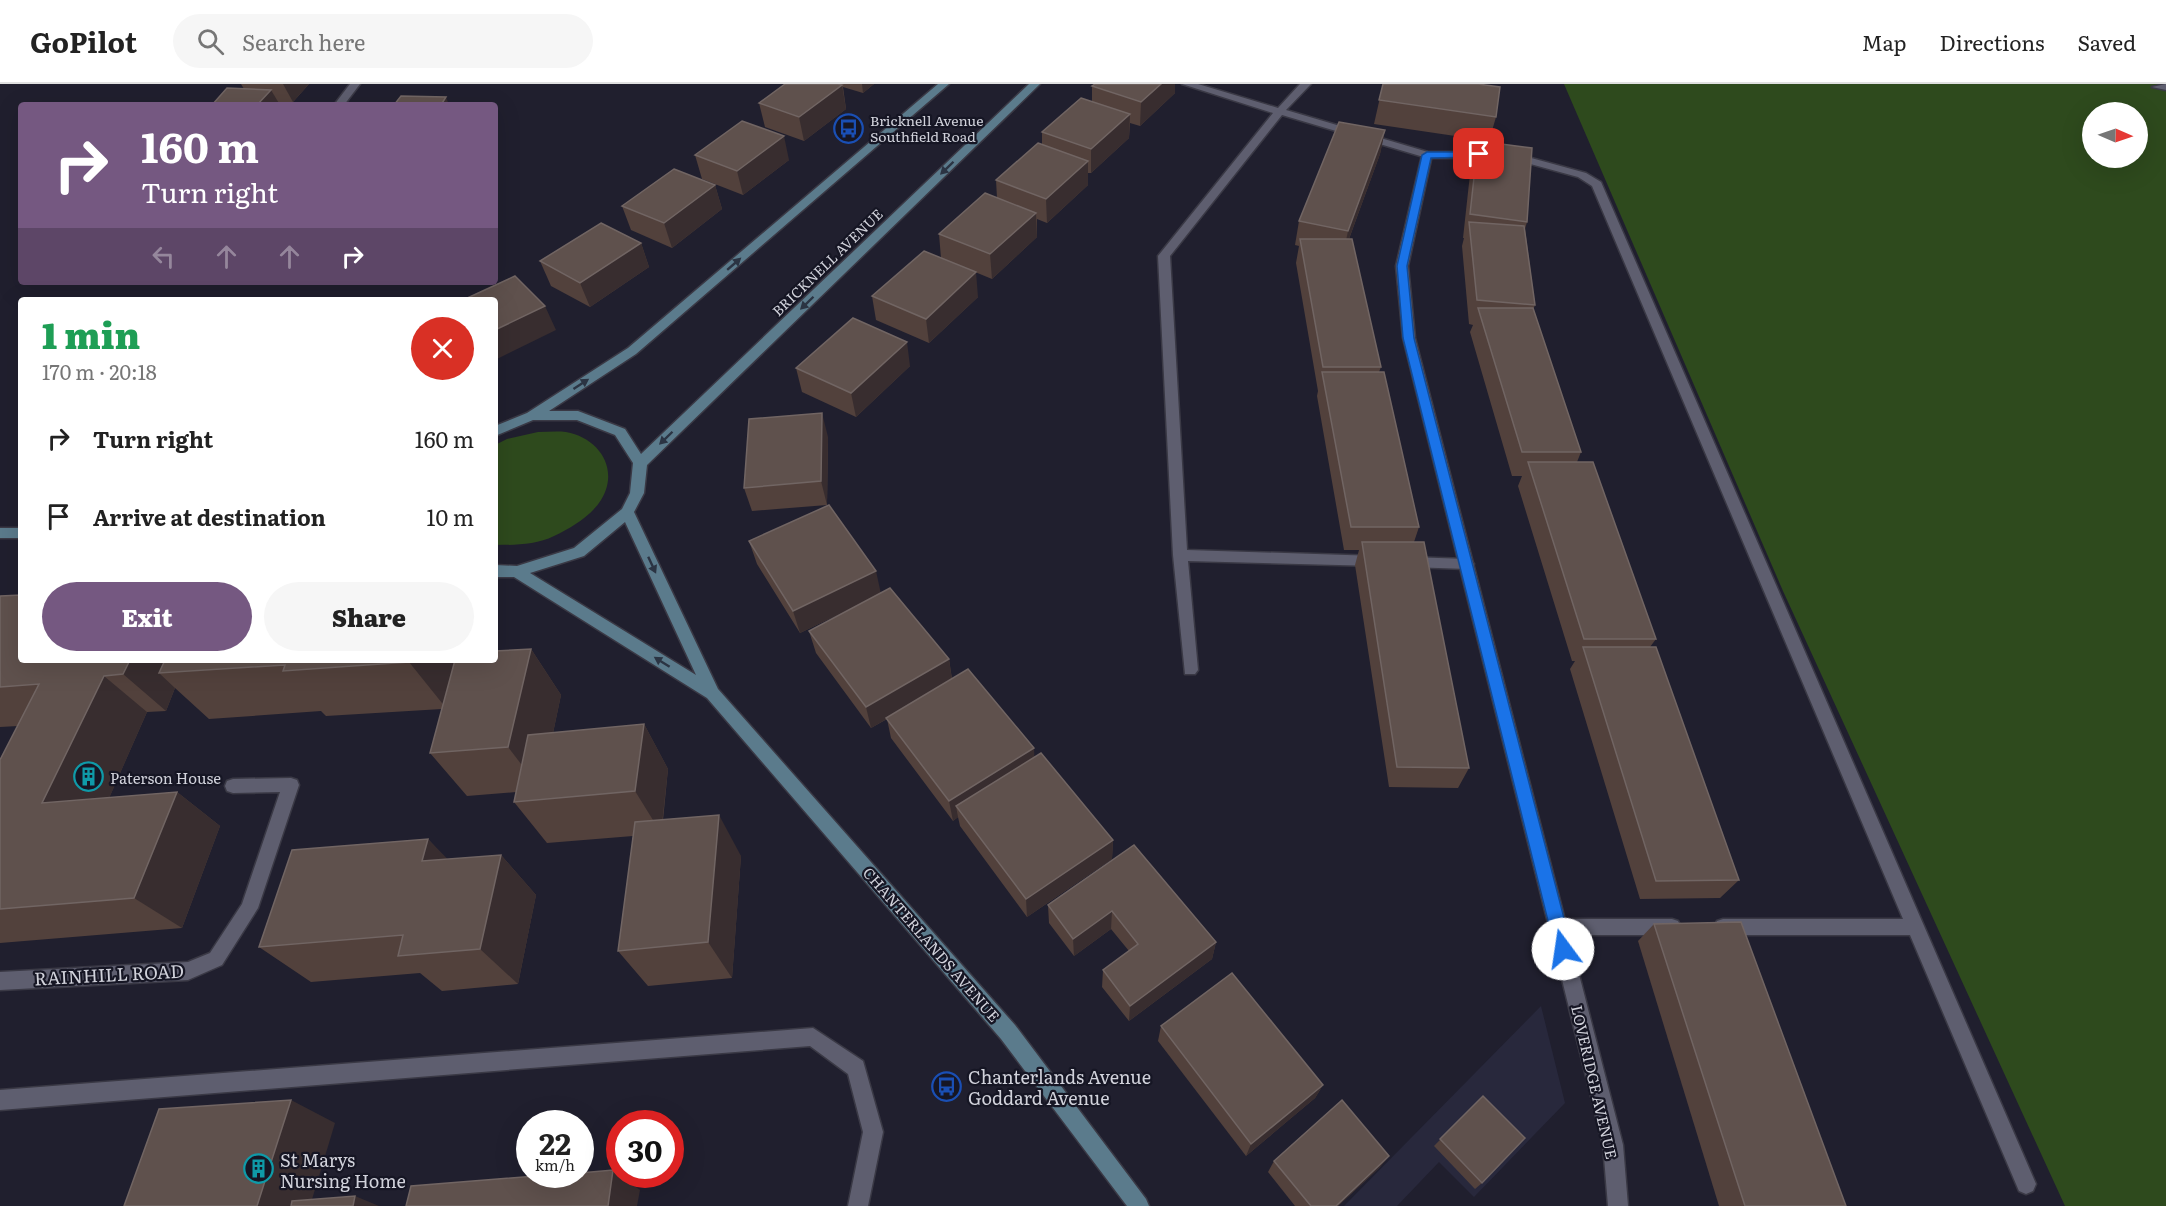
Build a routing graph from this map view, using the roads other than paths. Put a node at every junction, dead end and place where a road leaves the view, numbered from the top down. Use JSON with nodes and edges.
{"nodes":[{"id":1,"x":355,"y":84,"type":"edge"},
{"id":2,"x":944,"y":84,"type":"edge"},
{"id":3,"x":1035,"y":84,"type":"edge"},
{"id":4,"x":1187,"y":84,"type":"edge"},
{"id":5,"x":1306,"y":84,"type":"edge"},
{"id":6,"x":341,"y":102,"type":"edge"},
{"id":7,"x":1280,"y":111,"type":"junction"},
{"id":8,"x":1427,"y":155,"type":"junction"},
{"id":9,"x":532,"y":416,"type":"junction"},
{"id":10,"x":498,"y":429,"type":"edge"},
{"id":11,"x":640,"y":463,"type":"junction"},
{"id":12,"x":627,"y":512,"type":"junction"},
{"id":13,"x":1180,"y":555,"type":"junction"},
{"id":14,"x":1467,"y":564,"type":"junction"},
{"id":15,"x":498,"y":571,"type":"edge"},
{"id":16,"x":517,"y":572,"type":"junction"},
{"id":17,"x":1190,"y":670,"type":"dead end"},
{"id":18,"x":712,"y":693,"type":"junction"},
{"id":19,"x":233,"y":786,"type":"dead end"},
{"id":20,"x":1558,"y":927,"type":"junction"},
{"id":21,"x":1916,"y":927,"type":"junction"},
{"id":22,"x":0,"y":981,"type":"edge"},
{"id":23,"x":0,"y":1100,"type":"edge"},
{"id":24,"x":2026,"y":1184,"type":"dead end"},
{"id":25,"x":858,"y":1206,"type":"edge"},
{"id":26,"x":1139,"y":1206,"type":"edge"},
{"id":27,"x":1618,"y":1206,"type":"edge"}],
"edges":[{"from":1,"to":6,"type":"street"},
{"from":9,"to":2,"type":"street","one_way":true},
{"from":3,"to":11,"type":"street","name":"BRICKNELL AVENUE","one_way":true},
{"from":4,"to":7,"type":"street"},
{"from":5,"to":7,"type":"street"},
{"from":7,"to":8,"type":"street"},
{"from":7,"to":13,"type":"street"},
{"from":8,"to":14,"type":"street","name":"LOVERIDGE AVENUE"},
{"from":8,"to":21,"type":"street"},
{"from":9,"to":10,"type":"street"},
{"from":9,"to":11,"type":"street"},
{"from":11,"to":12,"type":"street"},
{"from":12,"to":16,"type":"street"},
{"from":12,"to":18,"type":"street","name":"CHANTERLANDS AVENUE","one_way":true},
{"from":13,"to":14,"type":"street"},
{"from":13,"to":17,"type":"street"},
{"from":14,"to":20,"type":"street","name":"LOVERIDGE AVENUE"},
{"from":15,"to":16,"type":"street"},
{"from":18,"to":16,"type":"street","name":"CHANTERLANDS AVENUE","one_way":true},
{"from":18,"to":26,"type":"street","name":"CHANTERLANDS AVENUE"},
{"from":19,"to":22,"type":"street","name":"RAINHILL ROAD"},
{"from":20,"to":21,"type":"street"},
{"from":20,"to":27,"type":"street","name":"LOVERIDGE AVENUE"},
{"from":21,"to":24,"type":"street"},
{"from":23,"to":25,"type":"street"}]}
